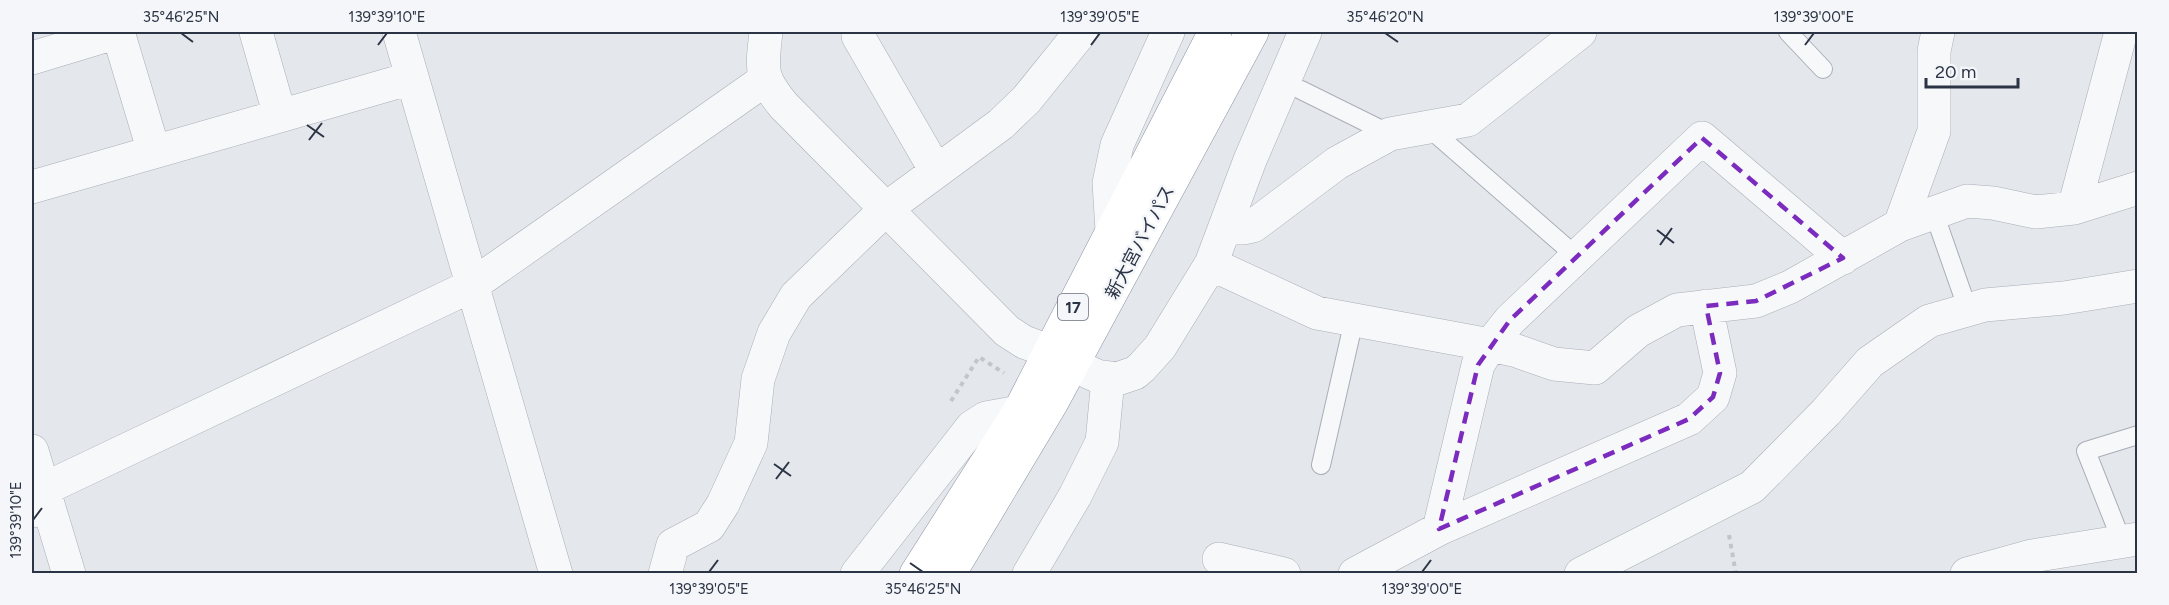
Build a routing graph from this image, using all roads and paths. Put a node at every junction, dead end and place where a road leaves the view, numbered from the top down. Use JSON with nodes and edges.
{"nodes":[{"id":1,"x":118,"y":32,"type":"edge"},
{"id":2,"x":256,"y":32,"type":"edge"},
{"id":3,"x":399,"y":32,"type":"edge"},
{"id":4,"x":766,"y":32,"type":"edge"},
{"id":5,"x":858,"y":32,"type":"edge"},
{"id":6,"x":1081,"y":32,"type":"edge"},
{"id":7,"x":1168,"y":32,"type":"edge"},
{"id":8,"x":1215,"y":32,"type":"edge"},
{"id":9,"x":1252,"y":32,"type":"edge"},
{"id":10,"x":1305,"y":32,"type":"edge"},
{"id":11,"x":1580,"y":32,"type":"edge"},
{"id":12,"x":1788,"y":32,"type":"edge"},
{"id":13,"x":1938,"y":32,"type":"edge"},
{"id":14,"x":2121,"y":32,"type":"edge"},
{"id":15,"x":32,"y":58,"type":"edge"},
{"id":16,"x":1823,"y":69,"type":"dead end"},
{"id":17,"x":412,"y":78,"type":"junction"},
{"id":18,"x":766,"y":79,"type":"junction"},
{"id":19,"x":1300,"y":90,"type":"dead end"},
{"id":20,"x":280,"y":116,"type":"junction"},
{"id":21,"x":1428,"y":127,"type":"junction"},
{"id":22,"x":1390,"y":134,"type":"junction"},
{"id":23,"x":154,"y":152,"type":"junction"},
{"id":24,"x":936,"y":171,"type":"junction"},
{"id":25,"x":32,"y":187,"type":"edge"},
{"id":26,"x":2138,"y":188,"type":"edge"},
{"id":27,"x":887,"y":208,"type":"junction"},
{"id":28,"x":2074,"y":208,"type":"junction"},
{"id":29,"x":1934,"y":213,"type":"junction"},
{"id":30,"x":1900,"y":225,"type":"junction"},
{"id":31,"x":1226,"y":228,"type":"junction"},
{"id":32,"x":1112,"y":231,"type":"junction"},
{"id":33,"x":1577,"y":257,"type":"junction"},
{"id":34,"x":1843,"y":258,"type":"junction"},
{"id":35,"x":1212,"y":264,"type":"junction"},
{"id":36,"x":471,"y":286,"type":"junction"},
{"id":37,"x":2138,"y":286,"type":"edge"},
{"id":38,"x":1706,"y":306,"type":"junction"},
{"id":39,"x":1968,"y":310,"type":"junction"},
{"id":40,"x":1354,"y":320,"type":"junction"},
{"id":41,"x":1490,"y":345,"type":"junction"},
{"id":42,"x":1062,"y":358,"type":"junction"},
{"id":43,"x":1108,"y":379,"type":"junction"},
{"id":44,"x":1019,"y":412,"type":"junction"},
{"id":45,"x":2138,"y":435,"type":"edge"},
{"id":46,"x":32,"y":451,"type":"edge"},
{"id":47,"x":1321,"y":465,"type":"dead end"},
{"id":48,"x":38,"y":500,"type":"edge"},
{"id":49,"x":1724,"y":501,"type":"junction"},
{"id":50,"x":1439,"y":529,"type":"junction"},
{"id":51,"x":2130,"y":541,"type":"edge"},
{"id":52,"x":1219,"y":559,"type":"dead end"},
{"id":53,"x":1035,"y":572,"type":"edge"},
{"id":54,"x":69,"y":573,"type":"edge"},
{"id":55,"x":556,"y":573,"type":"edge"},
{"id":56,"x":665,"y":573,"type":"edge"},
{"id":57,"x":857,"y":573,"type":"edge"},
{"id":58,"x":916,"y":573,"type":"edge"},
{"id":59,"x":949,"y":573,"type":"edge"},
{"id":60,"x":1284,"y":573,"type":"edge"},
{"id":61,"x":1355,"y":573,"type":"edge"},
{"id":62,"x":1581,"y":573,"type":"edge"},
{"id":63,"x":1736,"y":573,"type":"edge"},
{"id":64,"x":1967,"y":573,"type":"edge"}],
"edges":[{"from":1,"to":15,"type":"street"},
{"from":1,"to":23,"type":"street"},
{"from":2,"to":20,"type":"street"},
{"from":3,"to":17,"type":"street"},
{"from":4,"to":18,"type":"street"},
{"from":5,"to":24,"type":"street"},
{"from":6,"to":24,"type":"street"},
{"from":7,"to":32,"type":"street"},
{"from":8,"to":32,"type":"highway","name":"新大宮バイパス","number":"17"},
{"from":9,"to":42,"type":"highway","name":"新大宮バイパス","number":"17"},
{"from":10,"to":31,"type":"street"},
{"from":11,"to":21,"type":"street"},
{"from":12,"to":16,"type":"lane"},
{"from":13,"to":30,"type":"street"},
{"from":14,"to":28,"type":"street"},
{"from":17,"to":20,"type":"street"},
{"from":17,"to":36,"type":"street"},
{"from":18,"to":27,"type":"street"},
{"from":18,"to":36,"type":"street"},
{"from":19,"to":22,"type":"lane"},
{"from":20,"to":23,"type":"street"},
{"from":21,"to":22,"type":"street"},
{"from":21,"to":33,"type":"lane"},
{"from":22,"to":31,"type":"street"},
{"from":23,"to":25,"type":"street"},
{"from":24,"to":27,"type":"street"},
{"from":26,"to":28,"type":"street"},
{"from":27,"to":42,"type":"street"},
{"from":27,"to":56,"type":"street"},
{"from":28,"to":29,"type":"street"},
{"from":29,"to":30,"type":"street"},
{"from":29,"to":39,"type":"lane"},
{"from":30,"to":34,"type":"street"},
{"from":31,"to":35,"type":"street"},
{"from":32,"to":42,"type":"highway","name":"新大宮バイパス","number":"17"},
{"from":33,"to":34,"type":"street"},
{"from":33,"to":41,"type":"street"},
{"from":34,"to":38,"type":"street"},
{"from":35,"to":40,"type":"street"},
{"from":35,"to":43,"type":"street"},
{"from":36,"to":48,"type":"street"},
{"from":36,"to":55,"type":"street"},
{"from":37,"to":39,"type":"street"},
{"from":38,"to":41,"type":"street"},
{"from":38,"to":50,"type":"street"},
{"from":39,"to":49,"type":"street"},
{"from":40,"to":41,"type":"street"},
{"from":40,"to":47,"type":"lane"},
{"from":41,"to":50,"type":"street"},
{"from":42,"to":43,"type":"street"},
{"from":42,"to":44,"type":"highway","name":"新大宮バイパス","number":"17"},
{"from":42,"to":59,"type":"highway","name":"新大宮バイパス","number":"17"},
{"from":43,"to":53,"type":"street"},
{"from":44,"to":57,"type":"street"},
{"from":44,"to":58,"type":"highway","name":"新大宮バイパス","number":"17"},
{"from":45,"to":51,"type":"lane"},
{"from":46,"to":48,"type":"street"},
{"from":48,"to":54,"type":"street"},
{"from":49,"to":62,"type":"street"},
{"from":49,"to":63,"type":"path"},
{"from":50,"to":61,"type":"street"},
{"from":51,"to":64,"type":"street"},
{"from":52,"to":60,"type":"street"}]}
